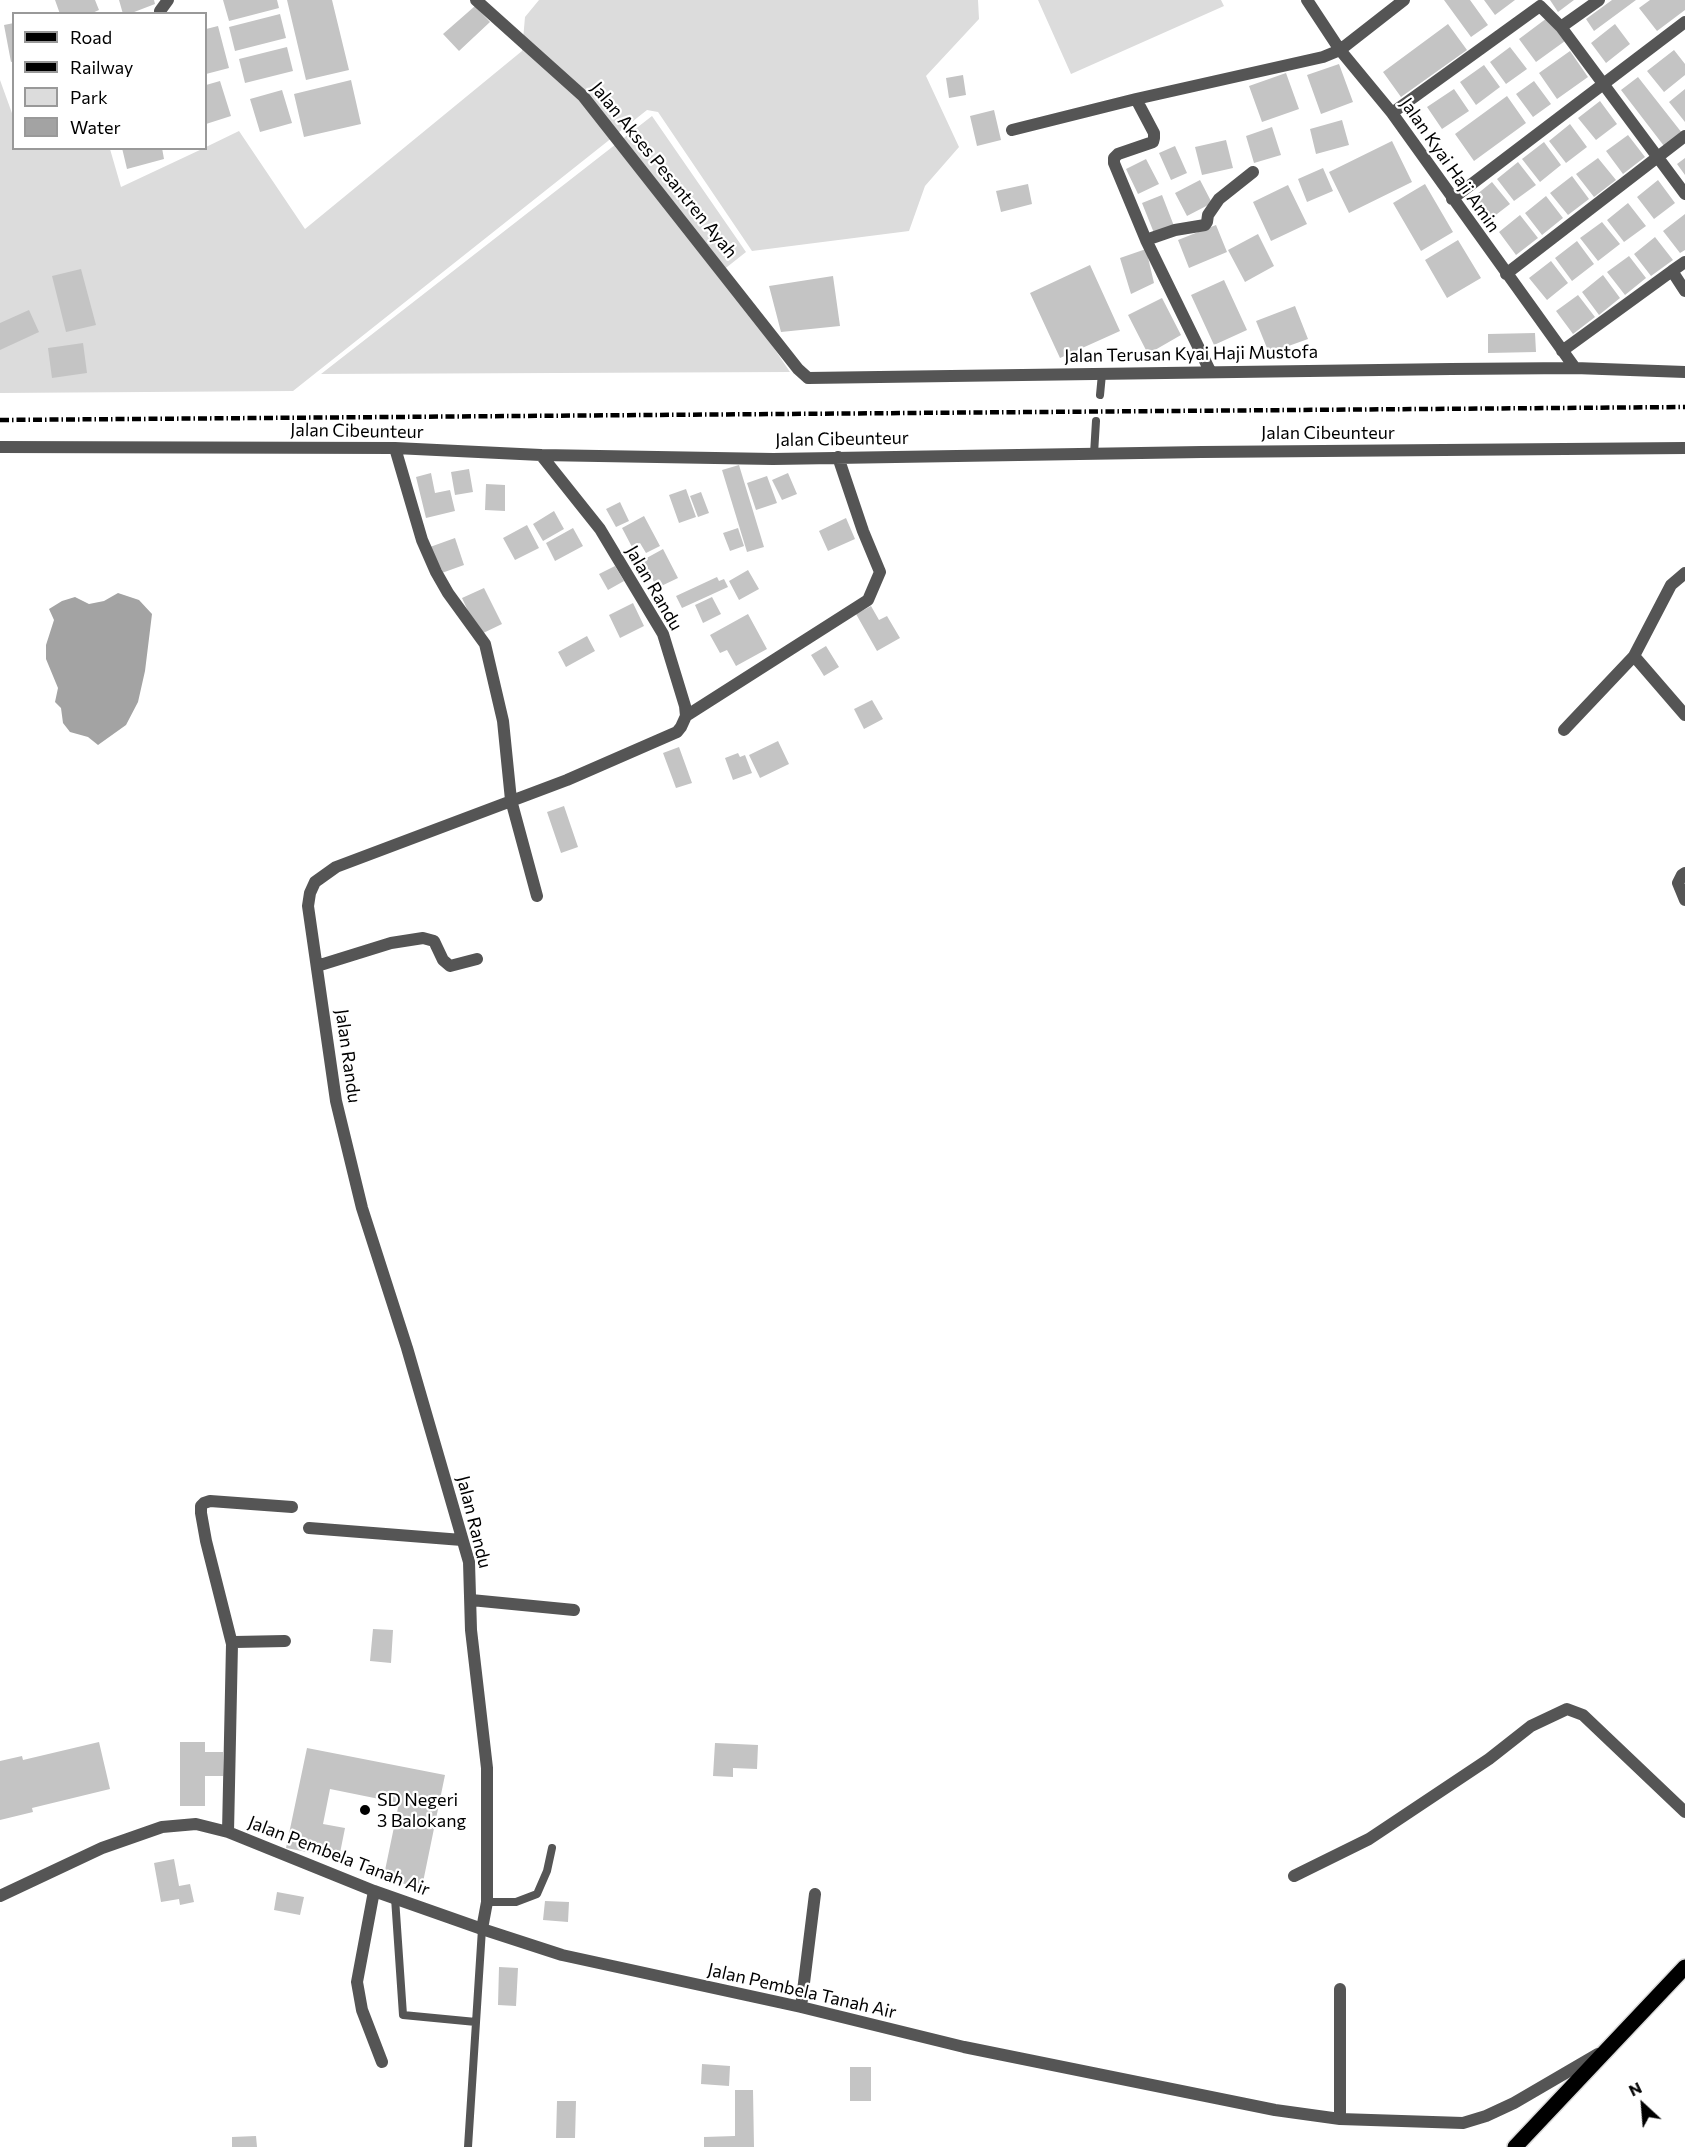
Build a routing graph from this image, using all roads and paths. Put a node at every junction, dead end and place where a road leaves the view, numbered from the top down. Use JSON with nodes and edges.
{"nodes":[{"id":1,"x":476,"y":0,"type":"edge"},
{"id":2,"x":1307,"y":0,"type":"edge"},
{"id":3,"x":1404,"y":0,"type":"edge"},
{"id":4,"x":1599,"y":0,"type":"edge"},
{"id":5,"x":1538,"y":3,"type":"edge"},
{"id":6,"x":1685,"y":22,"type":"edge"},
{"id":7,"x":1561,"y":27,"type":"junction"},
{"id":8,"x":1341,"y":50,"type":"junction"},
{"id":9,"x":1602,"y":85,"type":"junction"},
{"id":10,"x":1136,"y":99,"type":"junction"},
{"id":11,"x":1392,"y":113,"type":"junction"},
{"id":12,"x":1012,"y":130,"type":"dead end"},
{"id":13,"x":1685,"y":136,"type":"edge"},
{"id":14,"x":1658,"y":156,"type":"junction"},
{"id":15,"x":1253,"y":172,"type":"dead end"},
{"id":16,"x":1685,"y":194,"type":"edge"},
{"id":17,"x":1452,"y":199,"type":"junction"},
{"id":18,"x":1146,"y":240,"type":"junction"},
{"id":19,"x":1685,"y":262,"type":"edge"},
{"id":20,"x":1672,"y":271,"type":"junction"},
{"id":21,"x":1506,"y":274,"type":"junction"},
{"id":22,"x":1685,"y":291,"type":"edge"},
{"id":23,"x":1562,"y":351,"type":"junction"},
{"id":24,"x":1575,"y":368,"type":"junction"},
{"id":25,"x":1210,"y":371,"type":"junction"},
{"id":26,"x":1685,"y":372,"type":"edge"},
{"id":27,"x":1102,"y":374,"type":"junction"},
{"id":28,"x":808,"y":378,"type":"joint"},
{"id":29,"x":1100,"y":395,"type":"dead end"},
{"id":30,"x":1096,"y":420,"type":"dead end"},
{"id":31,"x":0,"y":447,"type":"edge"},
{"id":32,"x":394,"y":448,"type":"junction"},
{"id":33,"x":1685,"y":448,"type":"edge"},
{"id":34,"x":1094,"y":454,"type":"junction"},
{"id":35,"x":541,"y":455,"type":"junction"},
{"id":36,"x":838,"y":457,"type":"junction"},
{"id":37,"x":1685,"y":573,"type":"edge"},
{"id":38,"x":1634,"y":656,"type":"junction"},
{"id":39,"x":1685,"y":715,"type":"edge"},
{"id":40,"x":686,"y":716,"type":"junction"},
{"id":41,"x":1564,"y":730,"type":"dead end"},
{"id":42,"x":511,"y":800,"type":"junction"},
{"id":43,"x":1685,"y":873,"type":"edge"},
{"id":44,"x":537,"y":896,"type":"dead end"},
{"id":45,"x":1685,"y":900,"type":"edge"},
{"id":46,"x":477,"y":959,"type":"dead end"},
{"id":47,"x":317,"y":966,"type":"junction"},
{"id":48,"x":292,"y":1507,"type":"dead end"},
{"id":49,"x":309,"y":1528,"type":"dead end"},
{"id":50,"x":462,"y":1540,"type":"junction"},
{"id":51,"x":471,"y":1600,"type":"junction"},
{"id":52,"x":574,"y":1610,"type":"dead end"},
{"id":53,"x":285,"y":1641,"type":"dead end"},
{"id":54,"x":232,"y":1644,"type":"junction"},
{"id":55,"x":1685,"y":1812,"type":"edge"},
{"id":56,"x":228,"y":1832,"type":"junction"},
{"id":57,"x":552,"y":1848,"type":"dead end"},
{"id":58,"x":1294,"y":1876,"type":"dead end"},
{"id":59,"x":374,"y":1891,"type":"junction"},
{"id":60,"x":815,"y":1894,"type":"dead end"},
{"id":61,"x":0,"y":1896,"type":"edge"},
{"id":62,"x":395,"y":1898,"type":"junction"},
{"id":63,"x":487,"y":1902,"type":"junction"},
{"id":64,"x":482,"y":1929,"type":"junction"},
{"id":65,"x":1685,"y":1967,"type":"edge"},
{"id":66,"x":1340,"y":1989,"type":"dead end"},
{"id":67,"x":801,"y":2007,"type":"junction"},
{"id":68,"x":476,"y":2022,"type":"junction"},
{"id":69,"x":1610,"y":2047,"type":"junction"},
{"id":70,"x":382,"y":2062,"type":"dead end"},
{"id":71,"x":1340,"y":2119,"type":"junction"},
{"id":72,"x":468,"y":2147,"type":"edge"},
{"id":73,"x":1515,"y":2147,"type":"edge"}],
"edges":[{"from":1,"to":28,"type":"street","name":"Jalan Akses Pesantren Ayah"},
{"from":2,"to":8,"type":"street","name":"Jalan Kyai Haji Amin"},
{"from":3,"to":8,"type":"street"},
{"from":4,"to":7,"type":"street"},
{"from":5,"to":7,"type":"street"},
{"from":5,"to":11,"type":"street"},
{"from":6,"to":9,"type":"street"},
{"from":7,"to":9,"type":"street"},
{"from":8,"to":10,"type":"street"},
{"from":8,"to":11,"type":"street","name":"Jalan Kyai Haji Amin"},
{"from":9,"to":14,"type":"street"},
{"from":9,"to":17,"type":"street"},
{"from":10,"to":12,"type":"street"},
{"from":10,"to":18,"type":"street"},
{"from":11,"to":17,"type":"street","name":"Jalan Kyai Haji Amin"},
{"from":13,"to":14,"type":"street"},
{"from":14,"to":16,"type":"street"},
{"from":14,"to":21,"type":"street"},
{"from":15,"to":18,"type":"street"},
{"from":17,"to":21,"type":"street","name":"Jalan Kyai Haji Amin"},
{"from":18,"to":25,"type":"street"},
{"from":19,"to":20,"type":"street"},
{"from":20,"to":22,"type":"street"},
{"from":20,"to":23,"type":"street"},
{"from":21,"to":23,"type":"street","name":"Jalan Kyai Haji Amin"},
{"from":23,"to":24,"type":"street","name":"Jalan Kyai Haji Amin"},
{"from":24,"to":25,"type":"street","name":"Jalan Terusan Kyai Haji Mustofa"},
{"from":24,"to":26,"type":"street","name":"Jalan Terusan Kyai Haji Mustofa"},
{"from":25,"to":27,"type":"street","name":"Jalan Terusan Kyai Haji Mustofa"},
{"from":27,"to":28,"type":"street","name":"Jalan Terusan Kyai Haji Mustofa"},
{"from":27,"to":29,"type":"lane"},
{"from":30,"to":34,"type":"lane"},
{"from":31,"to":32,"type":"street","name":"Jalan Cibeunteur"},
{"from":32,"to":35,"type":"street","name":"Jalan Cibeunteur"},
{"from":32,"to":42,"type":"street"},
{"from":33,"to":34,"type":"street","name":"Jalan Cibeunteur"},
{"from":34,"to":36,"type":"street","name":"Jalan Cibeunteur"},
{"from":35,"to":36,"type":"street","name":"Jalan Cibeunteur"},
{"from":35,"to":40,"type":"street","name":"Jalan Randu"},
{"from":36,"to":40,"type":"street"},
{"from":37,"to":38,"type":"street"},
{"from":38,"to":39,"type":"street"},
{"from":38,"to":41,"type":"street"},
{"from":40,"to":42,"type":"street","name":"Jalan Randu"},
{"from":42,"to":44,"type":"street"},
{"from":42,"to":47,"type":"street","name":"Jalan Randu"},
{"from":43,"to":45,"type":"street"},
{"from":46,"to":47,"type":"street"},
{"from":47,"to":50,"type":"street","name":"Jalan Randu"},
{"from":48,"to":54,"type":"street"},
{"from":49,"to":50,"type":"street"},
{"from":50,"to":51,"type":"street","name":"Jalan Randu"},
{"from":51,"to":52,"type":"street"},
{"from":51,"to":63,"type":"street","name":"Jalan Randu"},
{"from":53,"to":54,"type":"street"},
{"from":54,"to":56,"type":"street"},
{"from":55,"to":58,"type":"street"},
{"from":56,"to":59,"type":"street","name":"Jalan Pembela Tanah Air"},
{"from":56,"to":61,"type":"street","name":"Jalan Pembela Tanah Air"},
{"from":57,"to":63,"type":"lane"},
{"from":59,"to":62,"type":"street","name":"Jalan Pembela Tanah Air"},
{"from":59,"to":70,"type":"street"},
{"from":60,"to":67,"type":"street"},
{"from":62,"to":64,"type":"street","name":"Jalan Pembela Tanah Air"},
{"from":62,"to":68,"type":"lane"},
{"from":63,"to":64,"type":"street","name":"Jalan Randu"},
{"from":64,"to":67,"type":"street","name":"Jalan Pembela Tanah Air"},
{"from":64,"to":68,"type":"lane"},
{"from":65,"to":69,"type":"main road"},
{"from":66,"to":71,"type":"street"},
{"from":67,"to":71,"type":"street","name":"Jalan Pembela Tanah Air"},
{"from":68,"to":72,"type":"lane"},
{"from":69,"to":71,"type":"street","name":"Jalan Pembela Tanah Air"},
{"from":69,"to":73,"type":"main road"}]}
